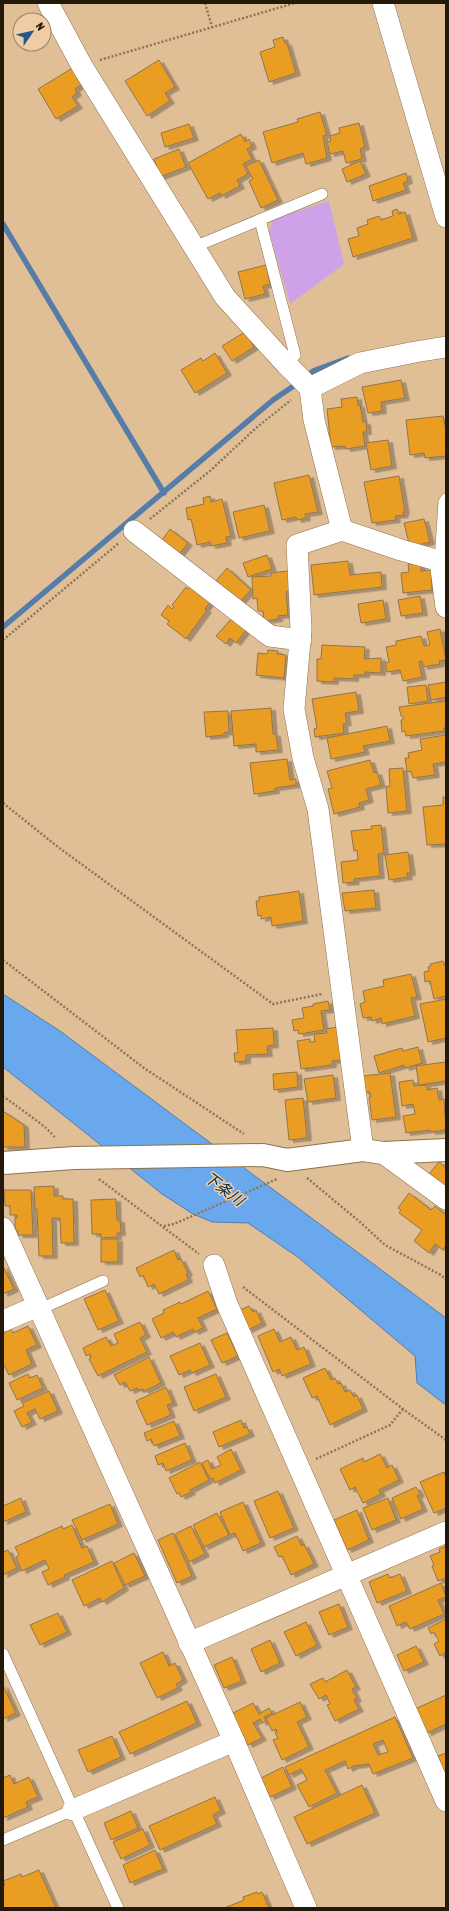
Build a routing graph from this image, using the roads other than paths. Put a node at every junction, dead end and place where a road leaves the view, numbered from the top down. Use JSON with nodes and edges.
{"nodes":[{"id":1,"x":48,"y":3,"type":"edge"},
{"id":2,"x":384,"y":3,"type":"edge"},
{"id":3,"x":322,"y":194,"type":"dead end"},
{"id":4,"x":446,"y":217,"type":"edge"},
{"id":5,"x":260,"y":220,"type":"junction"},
{"id":6,"x":194,"y":247,"type":"junction"},
{"id":7,"x":446,"y":348,"type":"edge"},
{"id":8,"x":286,"y":364,"type":"junction"},
{"id":9,"x":310,"y":388,"type":"junction"},
{"id":10,"x":446,"y":499,"type":"edge"},
{"id":11,"x":342,"y":530,"type":"junction"},
{"id":12,"x":134,"y":531,"type":"road end"},
{"id":13,"x":440,"y":561,"type":"junction"},
{"id":14,"x":446,"y":607,"type":"edge"},
{"id":15,"x":301,"y":640,"type":"junction"},
{"id":16,"x":446,"y":1150,"type":"edge"},
{"id":17,"x":373,"y":1151,"type":"junction"},
{"id":18,"x":3,"y":1163,"type":"edge"},
{"id":19,"x":446,"y":1199,"type":"edge"},
{"id":20,"x":3,"y":1228,"type":"edge"},
{"id":21,"x":214,"y":1265,"type":"road end"},
{"id":22,"x":103,"y":1281,"type":"dead end"},
{"id":23,"x":38,"y":1306,"type":"junction"},
{"id":24,"x":3,"y":1322,"type":"edge"},
{"id":25,"x":446,"y":1532,"type":"edge"},
{"id":26,"x":346,"y":1577,"type":"junction"},
{"id":27,"x":190,"y":1643,"type":"junction"},
{"id":28,"x":3,"y":1654,"type":"edge"},
{"id":29,"x":234,"y":1741,"type":"junction"},
{"id":30,"x":446,"y":1801,"type":"edge"},
{"id":31,"x":73,"y":1810,"type":"junction"},
{"id":32,"x":3,"y":1840,"type":"edge"},
{"id":33,"x":118,"y":1908,"type":"edge"},
{"id":34,"x":306,"y":1908,"type":"edge"}],
"edges":[{"from":1,"to":6,"type":"street"},
{"from":2,"to":4,"type":"street"},
{"from":3,"to":5,"type":"lane"},
{"from":5,"to":6,"type":"lane"},
{"from":5,"to":8,"type":"lane"},
{"from":6,"to":8,"type":"street"},
{"from":7,"to":9,"type":"street"},
{"from":8,"to":9,"type":"street"},
{"from":9,"to":11,"type":"street"},
{"from":10,"to":13,"type":"lane"},
{"from":11,"to":13,"type":"street"},
{"from":11,"to":15,"type":"street"},
{"from":12,"to":15,"type":"street"},
{"from":13,"to":14,"type":"street"},
{"from":15,"to":17,"type":"street"},
{"from":16,"to":17,"type":"street"},
{"from":17,"to":18,"type":"street"},
{"from":17,"to":19,"type":"street"},
{"from":20,"to":23,"type":"street"},
{"from":21,"to":26,"type":"street"},
{"from":22,"to":23,"type":"lane"},
{"from":23,"to":24,"type":"street"},
{"from":23,"to":27,"type":"street"},
{"from":25,"to":26,"type":"street"},
{"from":26,"to":27,"type":"street"},
{"from":26,"to":30,"type":"street"},
{"from":27,"to":29,"type":"street"},
{"from":28,"to":31,"type":"lane"},
{"from":29,"to":31,"type":"street"},
{"from":29,"to":34,"type":"street"},
{"from":31,"to":32,"type":"lane"},
{"from":31,"to":33,"type":"lane"}]}
